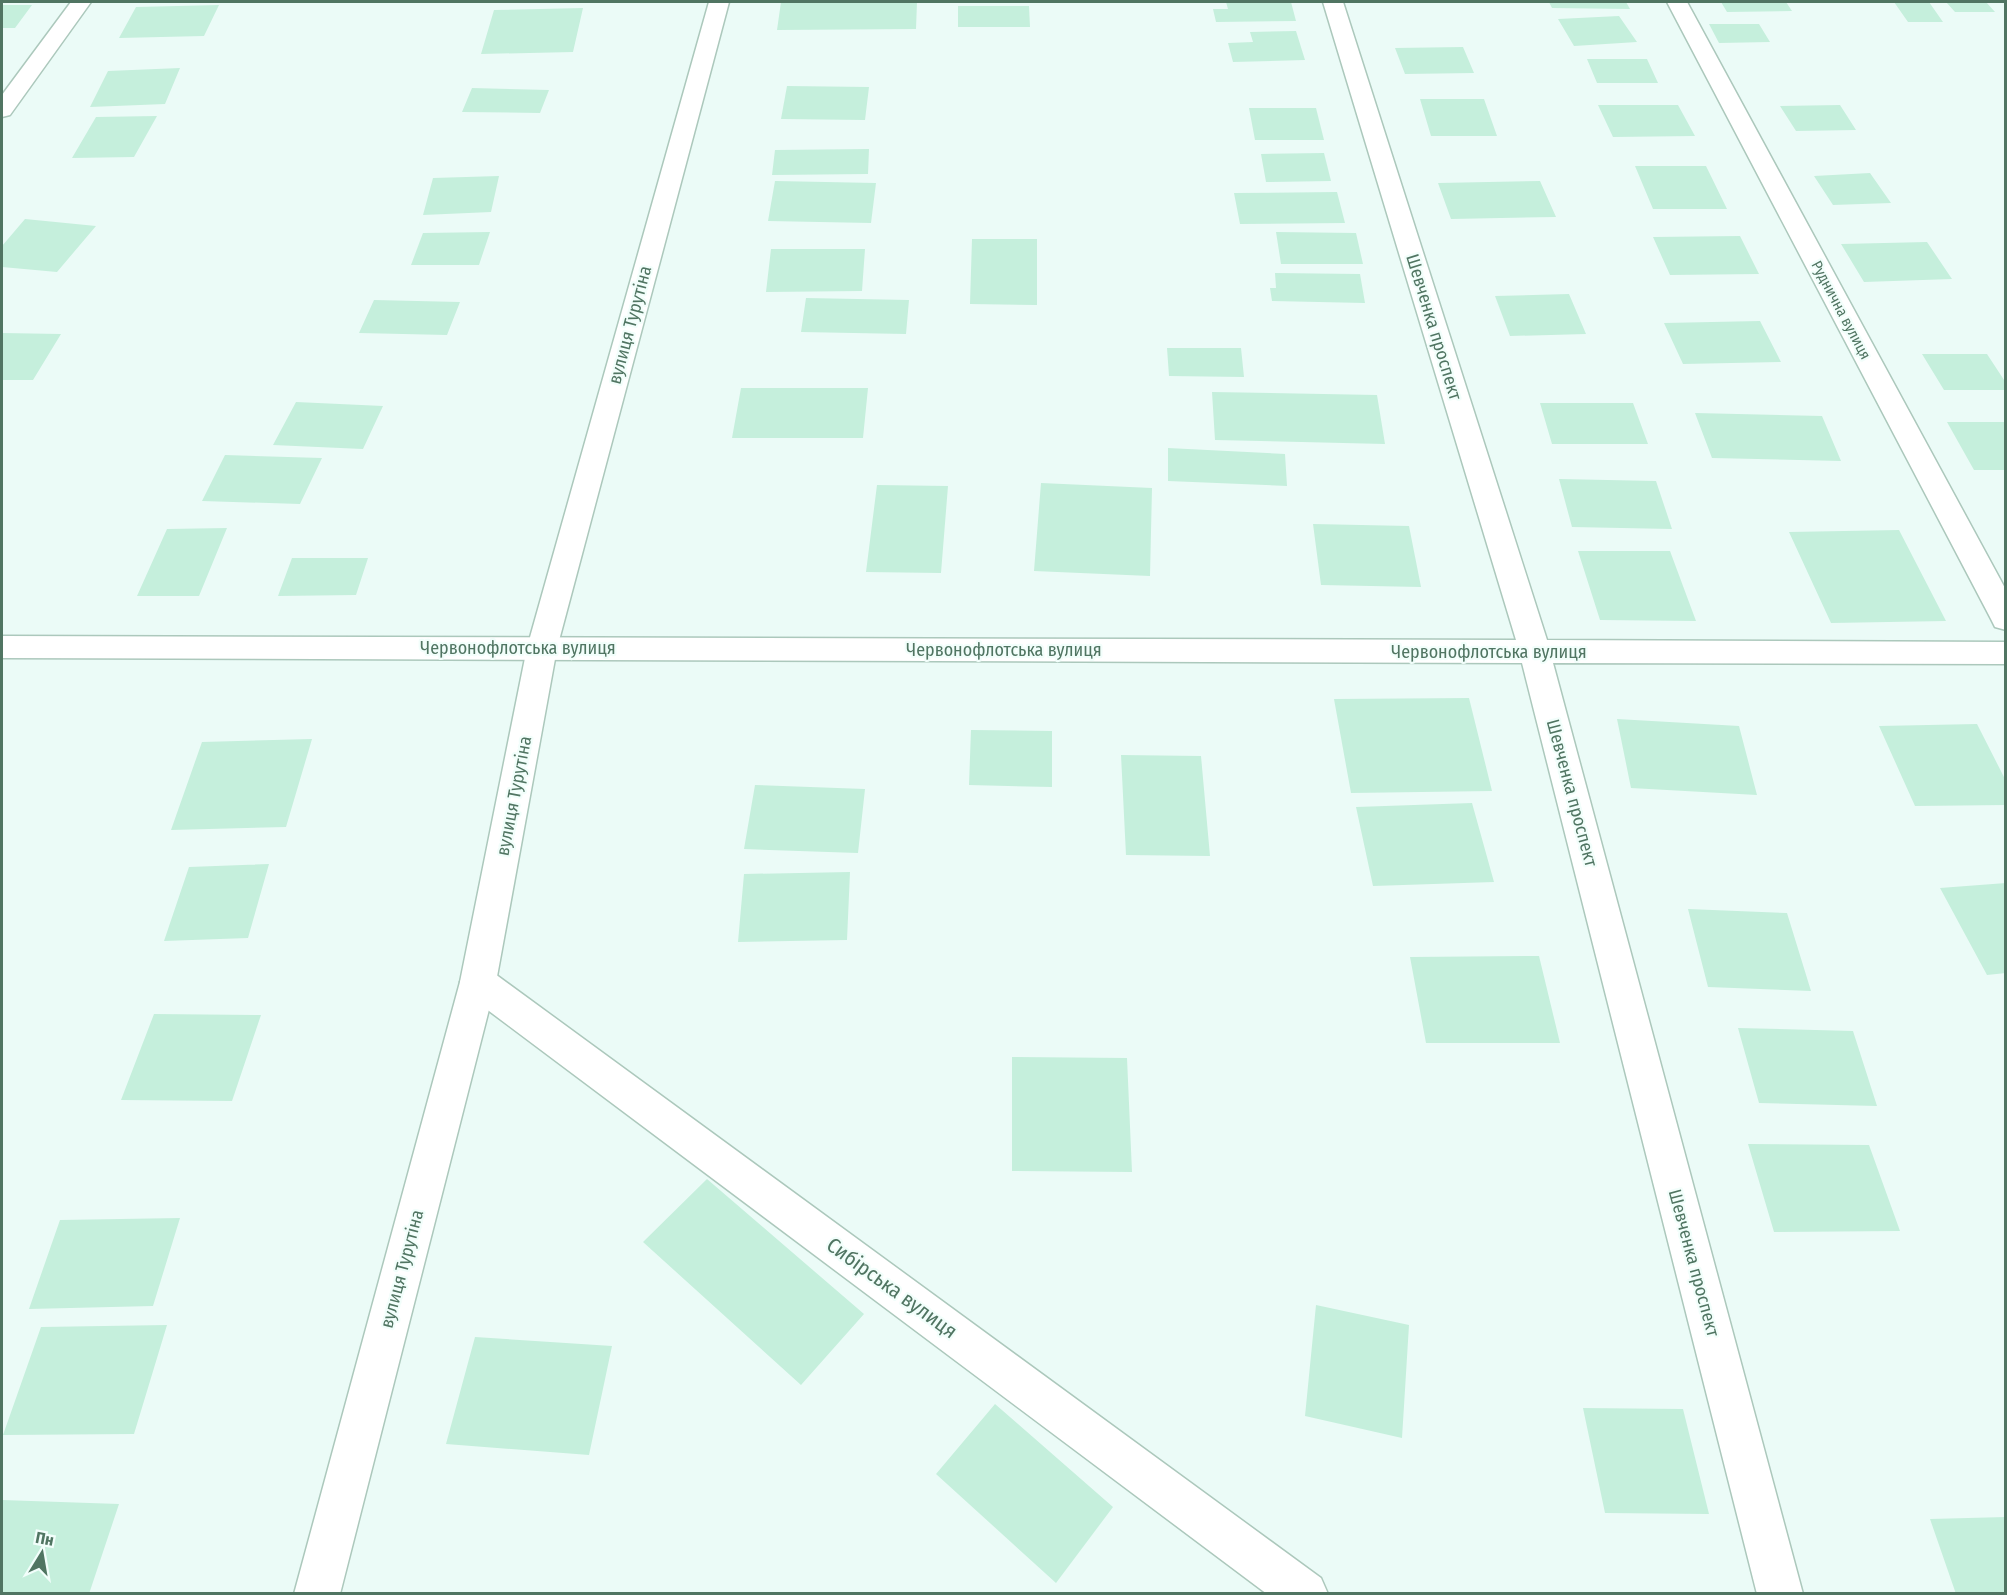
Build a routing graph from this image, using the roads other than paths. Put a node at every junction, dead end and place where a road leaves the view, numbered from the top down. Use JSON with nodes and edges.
{"nodes":[{"id":1,"x":81,"y":2,"type":"edge"},
{"id":2,"x":719,"y":2,"type":"edge"},
{"id":3,"x":1333,"y":2,"type":"edge"},
{"id":4,"x":1677,"y":2,"type":"edge"},
{"id":5,"x":2,"y":110,"type":"edge"},
{"id":6,"x":2006,"y":619,"type":"edge"},
{"id":7,"x":2,"y":647,"type":"edge"},
{"id":8,"x":542,"y":648,"type":"junction"},
{"id":9,"x":1535,"y":652,"type":"junction"},
{"id":10,"x":2006,"y":653,"type":"edge"},
{"id":11,"x":478,"y":982,"type":"junction"},
{"id":12,"x":317,"y":1593,"type":"edge"},
{"id":13,"x":1305,"y":1593,"type":"edge"},
{"id":14,"x":1780,"y":1593,"type":"edge"}],
"edges":[{"from":1,"to":5,"type":"street"},
{"from":2,"to":8,"type":"street","name":"вулиця Турутіна"},
{"from":3,"to":9,"type":"street","name":"Шевченка проспект"},
{"from":4,"to":6,"type":"street","name":"Руднична вулиця"},
{"from":7,"to":8,"type":"street","name":"Червонофлотська вулиця"},
{"from":8,"to":9,"type":"street","name":"Червонофлотська вулиця"},
{"from":8,"to":11,"type":"street","name":"вулиця Турутіна"},
{"from":9,"to":10,"type":"street","name":"Червонофлотська вулиця"},
{"from":9,"to":14,"type":"street","name":"Шевченка проспект"},
{"from":11,"to":12,"type":"street","name":"вулиця Турутіна"},
{"from":11,"to":13,"type":"street","name":"Сибірська вулиця"}]}
